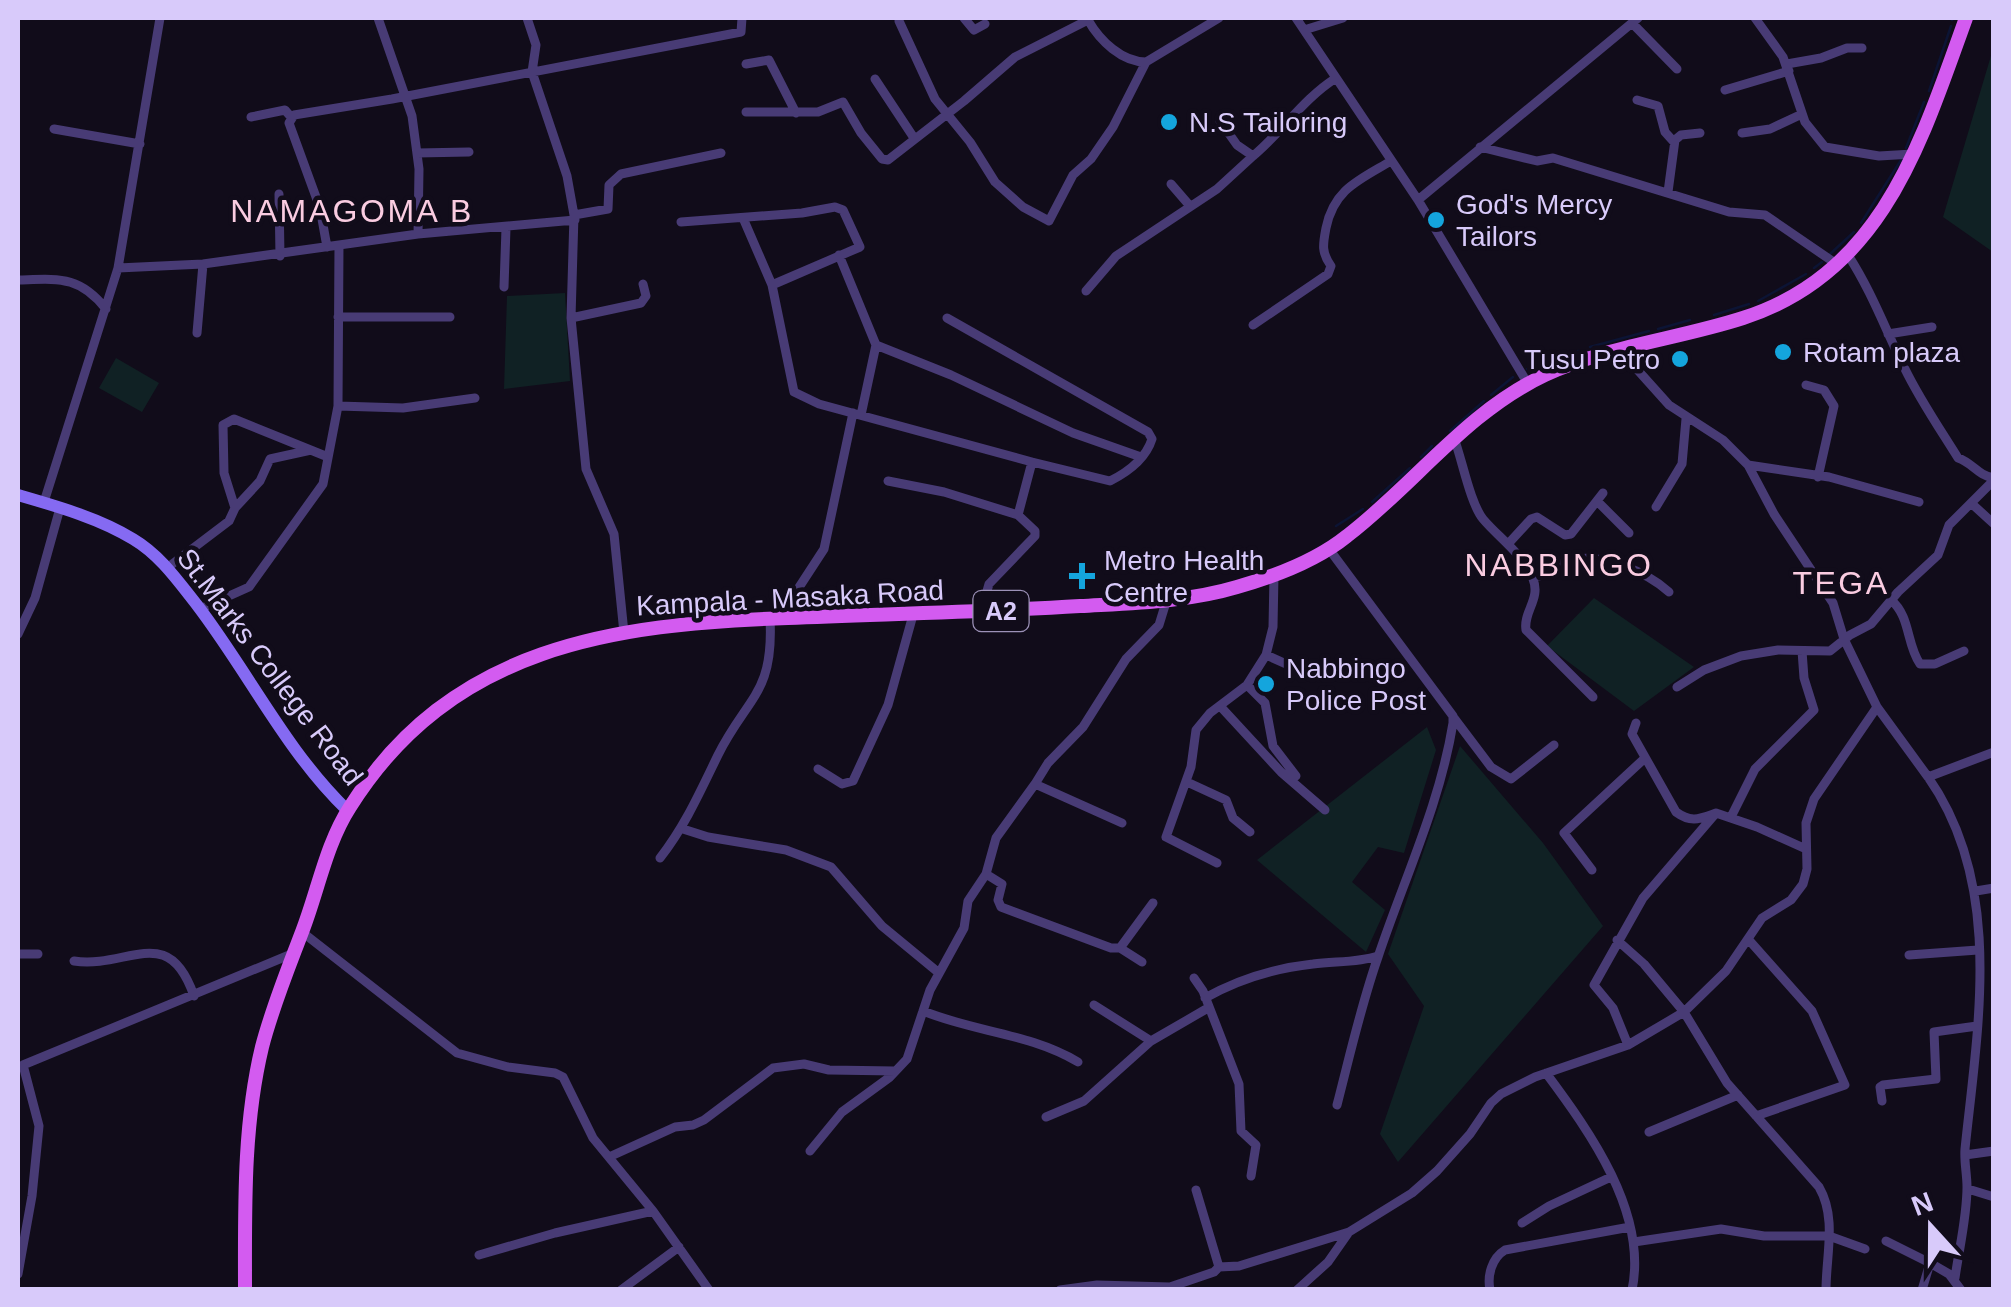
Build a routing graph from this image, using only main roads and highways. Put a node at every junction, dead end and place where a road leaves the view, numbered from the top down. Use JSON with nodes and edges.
{"nodes":[{"id":1,"x":1966,"y":18,"type":"edge"},
{"id":2,"x":18,"y":495,"type":"edge"},
{"id":3,"x":347,"y":810,"type":"junction"},
{"id":4,"x":246,"y":1290,"type":"edge"}],
"edges":[{"from":1,"to":3,"type":"main road","name":"Kampala - Masaka Road","number":"A2"},
{"from":2,"to":3,"type":"main road","name":"St.Marks College Road"},
{"from":3,"to":4,"type":"main road","name":"Kampala - Masaka Road","number":"A2"}]}
